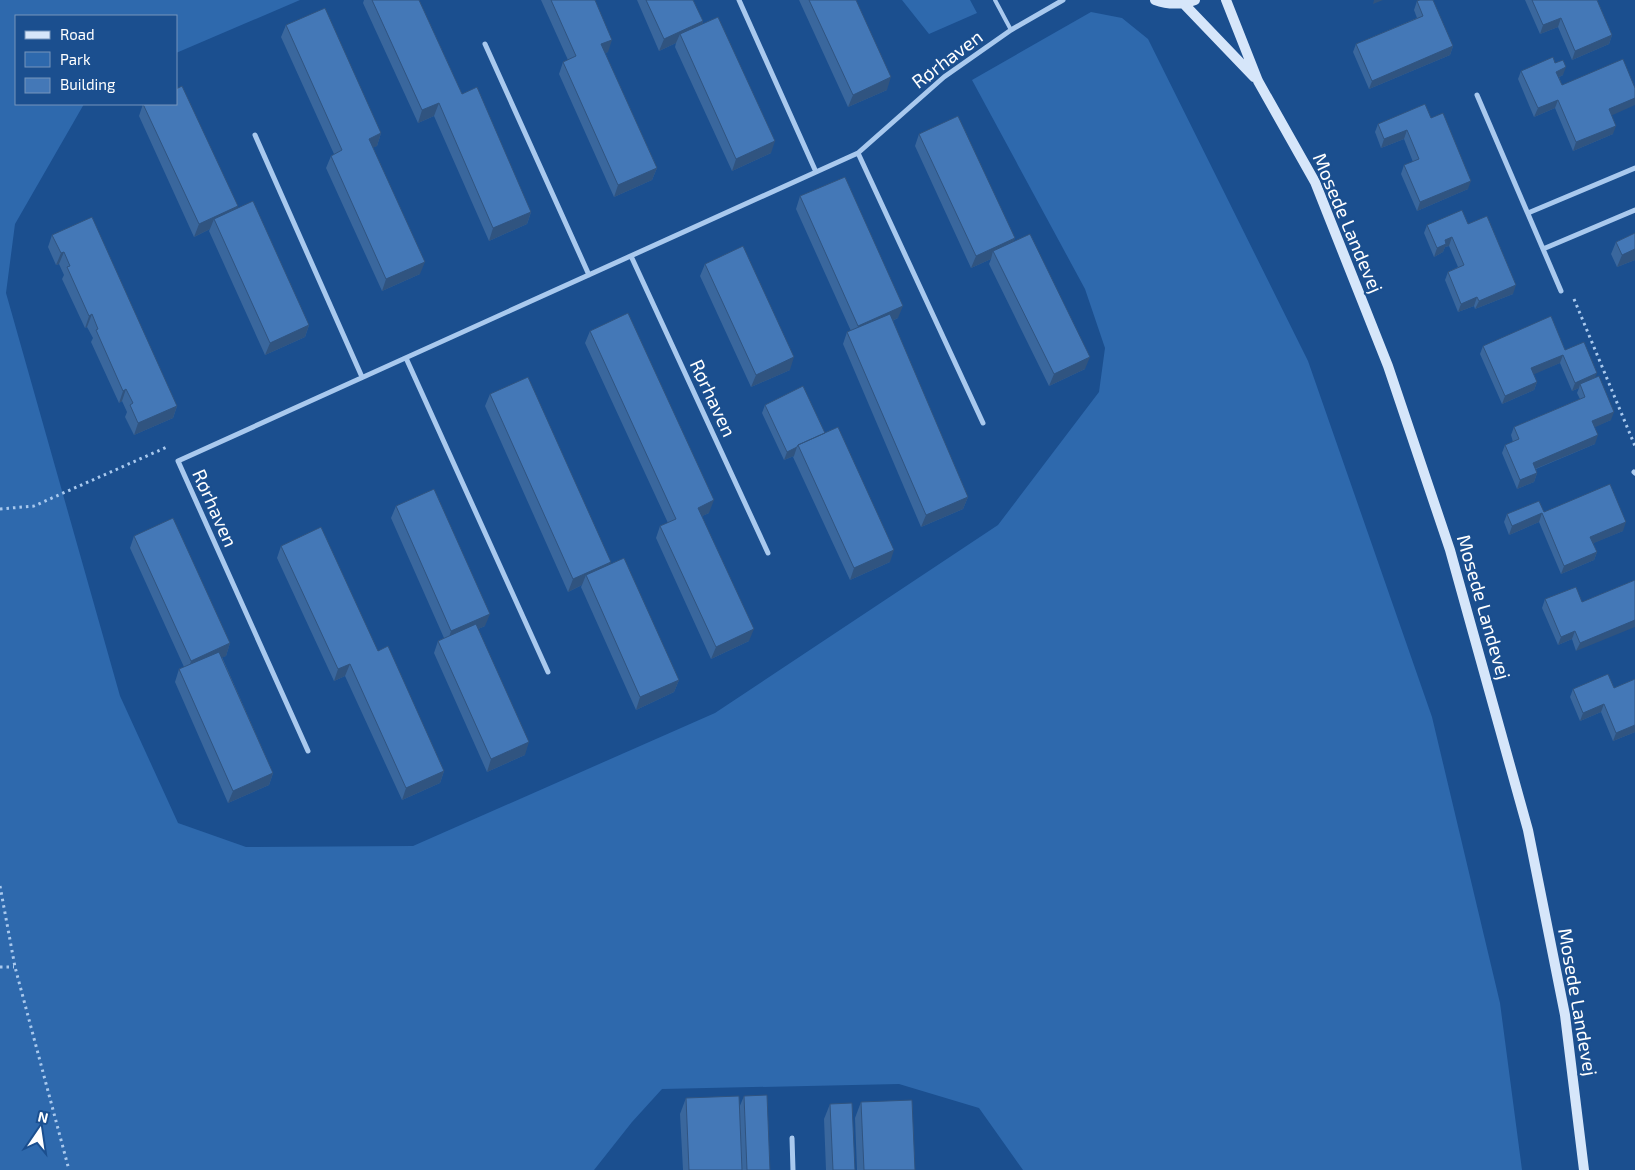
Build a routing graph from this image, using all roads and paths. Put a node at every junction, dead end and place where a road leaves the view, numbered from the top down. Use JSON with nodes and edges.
{"nodes":[{"id":1,"x":739,"y":0,"type":"edge"},
{"id":2,"x":995,"y":0,"type":"edge"},
{"id":3,"x":1063,"y":0,"type":"edge"},
{"id":4,"x":1155,"y":0,"type":"edge"},
{"id":5,"x":1195,"y":0,"type":"edge"},
{"id":6,"x":1226,"y":0,"type":"edge"},
{"id":7,"x":1184,"y":4,"type":"junction"},
{"id":8,"x":1011,"y":30,"type":"junction"},
{"id":9,"x":485,"y":44,"type":"dead end"},
{"id":10,"x":1258,"y":81,"type":"junction"},
{"id":11,"x":1477,"y":95,"type":"dead end"},
{"id":12,"x":255,"y":135,"type":"dead end"},
{"id":13,"x":858,"y":153,"type":"junction"},
{"id":14,"x":1635,"y":168,"type":"edge"},
{"id":15,"x":816,"y":172,"type":"junction"},
{"id":16,"x":1635,"y":210,"type":"edge"},
{"id":17,"x":1528,"y":214,"type":"junction"},
{"id":18,"x":1543,"y":249,"type":"junction"},
{"id":19,"x":631,"y":256,"type":"junction"},
{"id":20,"x":589,"y":275,"type":"junction"},
{"id":21,"x":1561,"y":291,"type":"joint"},
{"id":22,"x":406,"y":358,"type":"junction"},
{"id":23,"x":362,"y":378,"type":"junction"},
{"id":24,"x":983,"y":423,"type":"dead end"},
{"id":25,"x":1635,"y":446,"type":"edge"},
{"id":26,"x":178,"y":461,"type":"junction"},
{"id":27,"x":0,"y":509,"type":"edge"},
{"id":28,"x":768,"y":553,"type":"dead end"},
{"id":29,"x":548,"y":672,"type":"dead end"},
{"id":30,"x":308,"y":751,"type":"dead end"},
{"id":31,"x":0,"y":886,"type":"edge"},
{"id":32,"x":0,"y":967,"type":"edge"},
{"id":33,"x":15,"y":967,"type":"junction"},
{"id":34,"x":792,"y":1138,"type":"dead end"},
{"id":35,"x":69,"y":1170,"type":"edge"},
{"id":36,"x":793,"y":1170,"type":"edge"},
{"id":37,"x":1584,"y":1170,"type":"edge"}],
"edges":[{"from":1,"to":15,"type":"street"},
{"from":2,"to":8,"type":"lane"},
{"from":3,"to":8,"type":"street","name":"Rørhaven"},
{"from":4,"to":7,"type":"main road"},
{"from":5,"to":7,"type":"main road"},
{"from":6,"to":10,"type":"main road","name":"Mosede Landevej"},
{"from":7,"to":10,"type":"main road","name":"Mosede Landevej"},
{"from":8,"to":13,"type":"street","name":"Rørhaven"},
{"from":9,"to":20,"type":"street"},
{"from":10,"to":37,"type":"main road","name":"Mosede Landevej"},
{"from":11,"to":17,"type":"street"},
{"from":12,"to":23,"type":"street"},
{"from":13,"to":15,"type":"street","name":"Rørhaven"},
{"from":13,"to":24,"type":"street"},
{"from":14,"to":17,"type":"street"},
{"from":15,"to":19,"type":"street","name":"Rørhaven"},
{"from":16,"to":18,"type":"street"},
{"from":17,"to":18,"type":"street"},
{"from":18,"to":21,"type":"street"},
{"from":19,"to":20,"type":"street","name":"Rørhaven"},
{"from":19,"to":28,"type":"street","name":"Rørhaven"},
{"from":20,"to":22,"type":"street","name":"Rørhaven"},
{"from":21,"to":25,"type":"path"},
{"from":22,"to":23,"type":"street","name":"Rørhaven"},
{"from":22,"to":29,"type":"street"},
{"from":23,"to":26,"type":"street","name":"Rørhaven"},
{"from":26,"to":27,"type":"path"},
{"from":26,"to":30,"type":"street","name":"Rørhaven"},
{"from":31,"to":33,"type":"path"},
{"from":32,"to":33,"type":"path"},
{"from":33,"to":35,"type":"path"},
{"from":34,"to":36,"type":"street"}]}
